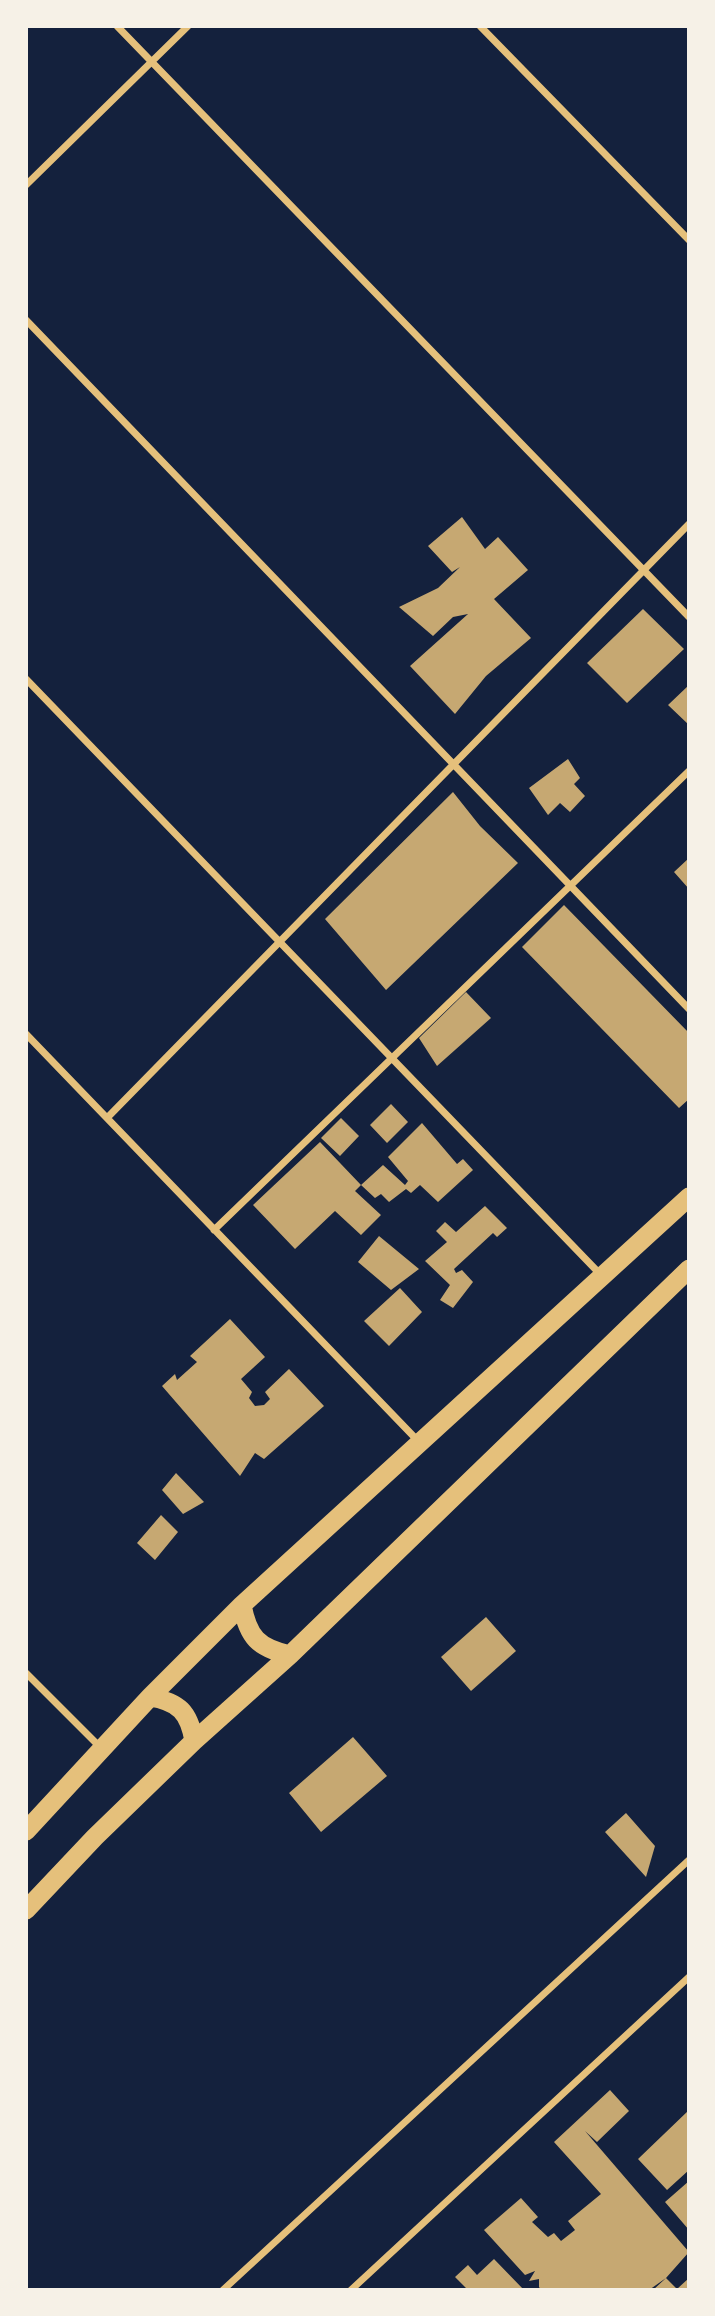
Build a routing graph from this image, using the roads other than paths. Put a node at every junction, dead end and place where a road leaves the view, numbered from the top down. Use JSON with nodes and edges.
{"nodes":[{"id":1,"x":117,"y":26,"type":"edge"},
{"id":2,"x":188,"y":26,"type":"edge"},
{"id":3,"x":480,"y":26,"type":"edge"},
{"id":4,"x":152,"y":62,"type":"junction"},
{"id":5,"x":26,"y":185,"type":"edge"},
{"id":6,"x":689,"y":240,"type":"edge"},
{"id":7,"x":26,"y":320,"type":"edge"},
{"id":8,"x":689,"y":524,"type":"edge"},
{"id":9,"x":644,"y":570,"type":"junction"},
{"id":10,"x":689,"y":617,"type":"edge"},
{"id":11,"x":26,"y":679,"type":"edge"},
{"id":12,"x":453,"y":764,"type":"junction"},
{"id":13,"x":689,"y":771,"type":"edge"},
{"id":14,"x":570,"y":886,"type":"junction"},
{"id":15,"x":280,"y":942,"type":"junction"},
{"id":16,"x":689,"y":1009,"type":"edge"},
{"id":17,"x":26,"y":1034,"type":"edge"},
{"id":18,"x":392,"y":1058,"type":"junction"},
{"id":19,"x":107,"y":1118,"type":"junction"},
{"id":20,"x":689,"y":1197,"type":"edge"},
{"id":21,"x":214,"y":1230,"type":"junction"},
{"id":22,"x":689,"y":1269,"type":"edge"},
{"id":23,"x":603,"y":1277,"type":"junction"},
{"id":24,"x":420,"y":1444,"type":"junction"},
{"id":25,"x":242,"y":1605,"type":"junction"},
{"id":26,"x":290,"y":1655,"type":"junction"},
{"id":27,"x":26,"y":1673,"type":"edge"},
{"id":28,"x":150,"y":1697,"type":"junction"},
{"id":29,"x":194,"y":1741,"type":"junction"},
{"id":30,"x":102,"y":1750,"type":"junction"},
{"id":31,"x":26,"y":1831,"type":"edge"},
{"id":32,"x":689,"y":1860,"type":"edge"},
{"id":33,"x":26,"y":1910,"type":"edge"},
{"id":34,"x":689,"y":1977,"type":"edge"},
{"id":35,"x":223,"y":2290,"type":"edge"},
{"id":36,"x":351,"y":2290,"type":"edge"}],
"edges":[{"from":1,"to":4,"type":"street"},
{"from":2,"to":4,"type":"street"},
{"from":3,"to":6,"type":"street"},
{"from":4,"to":5,"type":"street"},
{"from":4,"to":9,"type":"street"},
{"from":7,"to":12,"type":"street"},
{"from":8,"to":9,"type":"street"},
{"from":9,"to":10,"type":"street"},
{"from":9,"to":12,"type":"street"},
{"from":11,"to":15,"type":"street"},
{"from":12,"to":14,"type":"street"},
{"from":12,"to":15,"type":"street"},
{"from":13,"to":14,"type":"street"},
{"from":14,"to":16,"type":"street"},
{"from":14,"to":18,"type":"street"},
{"from":15,"to":18,"type":"street"},
{"from":15,"to":19,"type":"street"},
{"from":17,"to":19,"type":"street"},
{"from":18,"to":21,"type":"street"},
{"from":18,"to":23,"type":"street"},
{"from":19,"to":21,"type":"street"},
{"from":20,"to":23,"type":"highway"},
{"from":21,"to":24,"type":"street"},
{"from":22,"to":26,"type":"highway"},
{"from":23,"to":24,"type":"highway"},
{"from":24,"to":25,"type":"highway"},
{"from":25,"to":26,"type":"highway"},
{"from":25,"to":28,"type":"highway"},
{"from":26,"to":29,"type":"highway"},
{"from":27,"to":30,"type":"street"},
{"from":28,"to":29,"type":"highway"},
{"from":28,"to":30,"type":"highway"},
{"from":29,"to":33,"type":"highway"},
{"from":30,"to":31,"type":"highway"},
{"from":32,"to":35,"type":"street"},
{"from":34,"to":36,"type":"street"}]}
